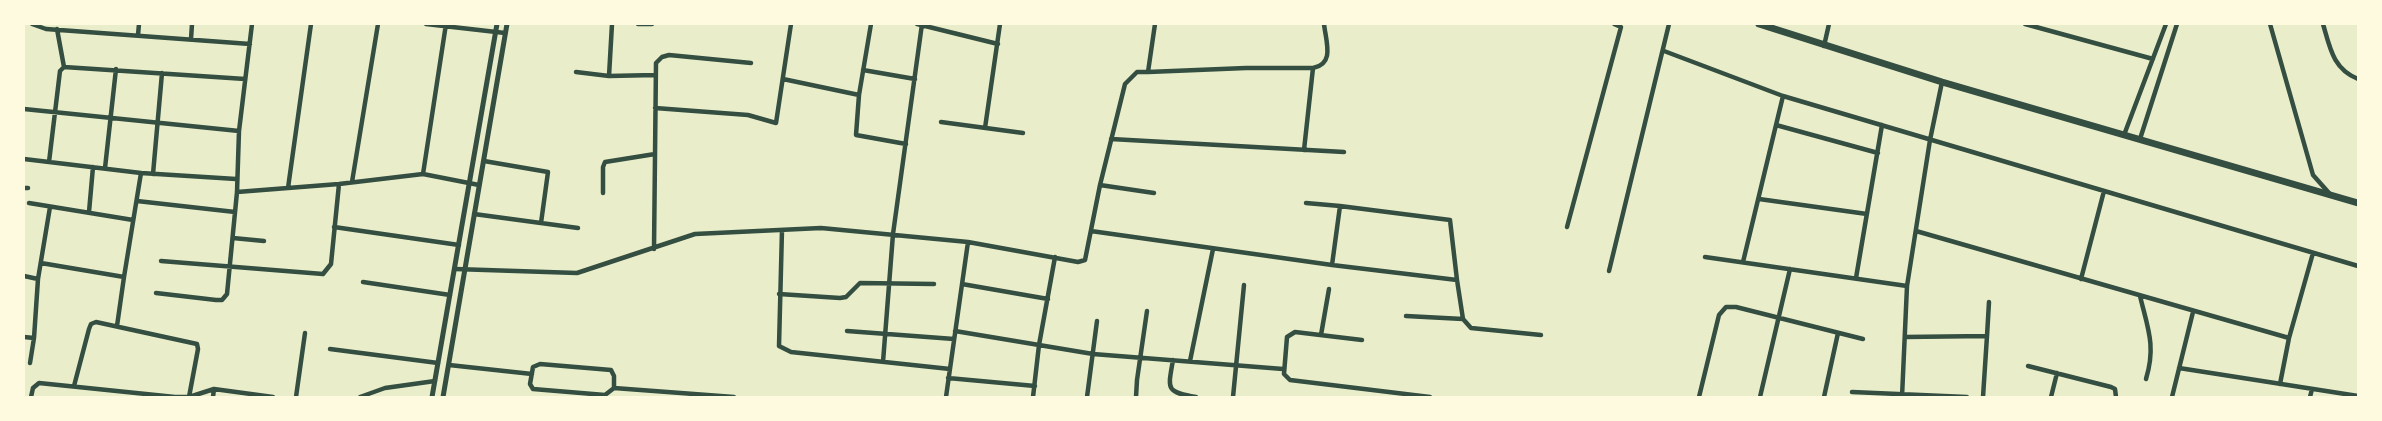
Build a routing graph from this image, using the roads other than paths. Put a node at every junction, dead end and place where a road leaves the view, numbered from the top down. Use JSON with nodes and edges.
{"nodes":[{"id":1,"x":32,"y":24,"type":"edge"},
{"id":2,"x":83,"y":24,"type":"edge"},
{"id":3,"x":139,"y":24,"type":"edge"},
{"id":4,"x":192,"y":24,"type":"edge"},
{"id":5,"x":252,"y":24,"type":"edge"},
{"id":6,"x":311,"y":24,"type":"edge"},
{"id":7,"x":378,"y":24,"type":"edge"},
{"id":8,"x":426,"y":24,"type":"edge"},
{"id":9,"x":496,"y":24,"type":"edge"},
{"id":10,"x":507,"y":24,"type":"edge"},
{"id":11,"x":612,"y":24,"type":"edge"},
{"id":12,"x":638,"y":24,"type":"edge"},
{"id":13,"x":652,"y":24,"type":"edge"},
{"id":14,"x":791,"y":24,"type":"edge"},
{"id":15,"x":871,"y":24,"type":"edge"},
{"id":16,"x":920,"y":24,"type":"edge"},
{"id":17,"x":1000,"y":24,"type":"edge"},
{"id":18,"x":1155,"y":24,"type":"edge"},
{"id":19,"x":1324,"y":24,"type":"edge"},
{"id":20,"x":1614,"y":24,"type":"edge"},
{"id":21,"x":1670,"y":24,"type":"edge"},
{"id":22,"x":1758,"y":24,"type":"edge"},
{"id":23,"x":1829,"y":24,"type":"edge"},
{"id":24,"x":2025,"y":24,"type":"edge"},
{"id":25,"x":2166,"y":24,"type":"edge"},
{"id":26,"x":2177,"y":24,"type":"edge"},
{"id":27,"x":2270,"y":24,"type":"edge"},
{"id":28,"x":2323,"y":24,"type":"edge"},
{"id":29,"x":446,"y":25,"type":"edge"},
{"id":30,"x":58,"y":29,"type":"junction"},
{"id":31,"x":82,"y":31,"type":"junction"},
{"id":32,"x":495,"y":31,"type":"junction"},
{"id":33,"x":505,"y":34,"type":"junction"},
{"id":34,"x":138,"y":35,"type":"junction"},
{"id":35,"x":191,"y":39,"type":"junction"},
{"id":36,"x":250,"y":44,"type":"junction"},
{"id":37,"x":998,"y":44,"type":"junction"},
{"id":38,"x":1824,"y":46,"type":"junction"},
{"id":39,"x":1664,"y":51,"type":"junction"},
{"id":40,"x":2153,"y":59,"type":"junction"},
{"id":41,"x":751,"y":63,"type":"dead end"},
{"id":42,"x":64,"y":67,"type":"junction"},
{"id":43,"x":1313,"y":68,"type":"junction"},
{"id":44,"x":116,"y":69,"type":"junction"},
{"id":45,"x":863,"y":70,"type":"junction"},
{"id":46,"x":576,"y":72,"type":"dead end"},
{"id":47,"x":1148,"y":72,"type":"junction"},
{"id":48,"x":162,"y":73,"type":"junction"},
{"id":49,"x":655,"y":75,"type":"junction"},
{"id":50,"x":609,"y":76,"type":"junction"},
{"id":51,"x":245,"y":79,"type":"junction"},
{"id":52,"x":783,"y":79,"type":"junction"},
{"id":53,"x":915,"y":79,"type":"junction"},
{"id":54,"x":2358,"y":79,"type":"edge"},
{"id":55,"x":1942,"y":82,"type":"junction"},
{"id":56,"x":859,"y":95,"type":"junction"},
{"id":57,"x":1783,"y":96,"type":"junction"},
{"id":58,"x":655,"y":108,"type":"junction"},
{"id":59,"x":24,"y":109,"type":"edge"},
{"id":60,"x":55,"y":112,"type":"junction"},
{"id":61,"x":110,"y":117,"type":"junction"},
{"id":62,"x":158,"y":122,"type":"junction"},
{"id":63,"x":941,"y":122,"type":"dead end"},
{"id":64,"x":1776,"y":125,"type":"junction"},
{"id":65,"x":1882,"y":125,"type":"junction"},
{"id":66,"x":985,"y":128,"type":"junction"},
{"id":67,"x":239,"y":131,"type":"junction"},
{"id":68,"x":1023,"y":133,"type":"dead end"},
{"id":69,"x":2124,"y":135,"type":"junction"},
{"id":70,"x":1111,"y":139,"type":"junction"},
{"id":71,"x":2140,"y":139,"type":"junction"},
{"id":72,"x":1930,"y":140,"type":"junction"},
{"id":73,"x":906,"y":144,"type":"junction"},
{"id":74,"x":1304,"y":150,"type":"junction"},
{"id":75,"x":1344,"y":152,"type":"dead end"},
{"id":76,"x":1878,"y":153,"type":"junction"},
{"id":77,"x":655,"y":154,"type":"junction"},
{"id":78,"x":24,"y":159,"type":"edge"},
{"id":79,"x":484,"y":161,"type":"junction"},
{"id":80,"x":49,"y":162,"type":"junction"},
{"id":81,"x":93,"y":167,"type":"junction"},
{"id":82,"x":105,"y":168,"type":"junction"},
{"id":83,"x":141,"y":173,"type":"junction"},
{"id":84,"x":154,"y":174,"type":"junction"},
{"id":85,"x":423,"y":174,"type":"junction"},
{"id":86,"x":236,"y":179,"type":"junction"},
{"id":87,"x":352,"y":182,"type":"junction"},
{"id":88,"x":470,"y":183,"type":"junction"},
{"id":89,"x":339,"y":184,"type":"junction"},
{"id":90,"x":479,"y":185,"type":"junction"},
{"id":91,"x":1100,"y":185,"type":"junction"},
{"id":92,"x":288,"y":188,"type":"junction"},
{"id":93,"x":2104,"y":191,"type":"junction"},
{"id":94,"x":237,"y":192,"type":"junction"},
{"id":95,"x":603,"y":193,"type":"dead end"},
{"id":96,"x":1154,"y":193,"type":"dead end"},
{"id":97,"x":2330,"y":194,"type":"junction"},
{"id":98,"x":1759,"y":199,"type":"junction"},
{"id":99,"x":137,"y":201,"type":"junction"},
{"id":100,"x":29,"y":203,"type":"dead end"},
{"id":101,"x":1306,"y":203,"type":"dead end"},
{"id":102,"x":2358,"y":203,"type":"edge"},
{"id":103,"x":1340,"y":206,"type":"junction"},
{"id":104,"x":50,"y":207,"type":"junction"},
{"id":105,"x":89,"y":212,"type":"junction"},
{"id":106,"x":235,"y":212,"type":"junction"},
{"id":107,"x":474,"y":214,"type":"junction"},
{"id":108,"x":1867,"y":214,"type":"junction"},
{"id":109,"x":134,"y":220,"type":"junction"},
{"id":110,"x":542,"y":223,"type":"junction"},
{"id":111,"x":334,"y":227,"type":"junction"},
{"id":112,"x":1567,"y":227,"type":"dead end"},
{"id":113,"x":578,"y":228,"type":"dead end"},
{"id":114,"x":782,"y":230,"type":"junction"},
{"id":115,"x":1916,"y":231,"type":"junction"},
{"id":116,"x":1091,"y":232,"type":"junction"},
{"id":117,"x":893,"y":234,"type":"junction"},
{"id":118,"x":232,"y":238,"type":"junction"},
{"id":119,"x":264,"y":241,"type":"dead end"},
{"id":120,"x":968,"y":242,"type":"junction"},
{"id":121,"x":459,"y":245,"type":"junction"},
{"id":122,"x":1213,"y":248,"type":"junction"},
{"id":123,"x":654,"y":249,"type":"junction"},
{"id":124,"x":2313,"y":253,"type":"junction"},
{"id":125,"x":1055,"y":257,"type":"junction"},
{"id":126,"x":1705,"y":257,"type":"dead end"},
{"id":127,"x":161,"y":261,"type":"dead end"},
{"id":128,"x":1744,"y":262,"type":"junction"},
{"id":129,"x":41,"y":263,"type":"junction"},
{"id":130,"x":1332,"y":265,"type":"junction"},
{"id":131,"x":2358,"y":266,"type":"edge"},
{"id":132,"x":228,"y":267,"type":"junction"},
{"id":133,"x":455,"y":269,"type":"junction"},
{"id":134,"x":464,"y":269,"type":"junction"},
{"id":135,"x":1790,"y":269,"type":"junction"},
{"id":136,"x":1609,"y":271,"type":"dead end"},
{"id":137,"x":24,"y":276,"type":"edge"},
{"id":138,"x":124,"y":277,"type":"junction"},
{"id":139,"x":1856,"y":278,"type":"junction"},
{"id":140,"x":38,"y":279,"type":"junction"},
{"id":141,"x":2081,"y":279,"type":"junction"},
{"id":142,"x":1457,"y":280,"type":"junction"},
{"id":143,"x":363,"y":282,"type":"dead end"},
{"id":144,"x":891,"y":282,"type":"junction"},
{"id":145,"x":934,"y":284,"type":"dead end"},
{"id":146,"x":962,"y":284,"type":"junction"},
{"id":147,"x":1244,"y":285,"type":"dead end"},
{"id":148,"x":1907,"y":286,"type":"junction"},
{"id":149,"x":1328,"y":289,"type":"dead end"},
{"id":150,"x":156,"y":293,"type":"dead end"},
{"id":151,"x":779,"y":294,"type":"junction"},
{"id":152,"x":450,"y":295,"type":"junction"},
{"id":153,"x":2140,"y":296,"type":"junction"},
{"id":154,"x":1048,"y":299,"type":"junction"},
{"id":155,"x":1989,"y":302,"type":"dead end"},
{"id":156,"x":1147,"y":311,"type":"dead end"},
{"id":157,"x":2193,"y":312,"type":"junction"},
{"id":158,"x":1406,"y":316,"type":"dead end"},
{"id":159,"x":1463,"y":319,"type":"junction"},
{"id":160,"x":1779,"y":319,"type":"junction"},
{"id":161,"x":1097,"y":321,"type":"dead end"},
{"id":162,"x":117,"y":326,"type":"junction"},
{"id":163,"x":846,"y":331,"type":"dead end"},
{"id":164,"x":955,"y":331,"type":"junction"},
{"id":165,"x":305,"y":333,"type":"dead end"},
{"id":166,"x":1838,"y":333,"type":"junction"},
{"id":167,"x":886,"y":334,"type":"junction"},
{"id":168,"x":1321,"y":335,"type":"junction"},
{"id":169,"x":1541,"y":335,"type":"dead end"},
{"id":170,"x":24,"y":336,"type":"edge"},
{"id":171,"x":1987,"y":336,"type":"junction"},
{"id":172,"x":1905,"y":337,"type":"junction"},
{"id":173,"x":34,"y":338,"type":"junction"},
{"id":174,"x":2289,"y":338,"type":"junction"},
{"id":175,"x":954,"y":339,"type":"junction"},
{"id":176,"x":1863,"y":339,"type":"dead end"},
{"id":177,"x":1362,"y":340,"type":"dead end"},
{"id":178,"x":1039,"y":345,"type":"junction"},
{"id":179,"x":330,"y":349,"type":"dead end"},
{"id":180,"x":1092,"y":354,"type":"junction"},
{"id":181,"x":1140,"y":358,"type":"junction"},
{"id":182,"x":1173,"y":360,"type":"junction"},
{"id":183,"x":1190,"y":361,"type":"junction"},
{"id":184,"x":883,"y":362,"type":"junction"},
{"id":185,"x":30,"y":363,"type":"dead end"},
{"id":186,"x":438,"y":363,"type":"junction"},
{"id":187,"x":449,"y":364,"type":"junction"},
{"id":188,"x":1236,"y":364,"type":"junction"},
{"id":189,"x":2028,"y":366,"type":"dead end"},
{"id":190,"x":2179,"y":368,"type":"junction"},
{"id":191,"x":950,"y":369,"type":"junction"},
{"id":192,"x":1283,"y":369,"type":"junction"},
{"id":193,"x":2057,"y":373,"type":"junction"},
{"id":194,"x":532,"y":374,"type":"junction"},
{"id":195,"x":948,"y":378,"type":"junction"},
{"id":196,"x":2146,"y":379,"type":"dead end"},
{"id":197,"x":435,"y":381,"type":"junction"},
{"id":198,"x":2280,"y":384,"type":"junction"},
{"id":199,"x":74,"y":386,"type":"junction"},
{"id":200,"x":1034,"y":386,"type":"junction"},
{"id":201,"x":614,"y":388,"type":"junction"},
{"id":202,"x":214,"y":389,"type":"junction"},
{"id":203,"x":2312,"y":389,"type":"junction"},
{"id":204,"x":1852,"y":392,"type":"dead end"},
{"id":205,"x":668,"y":394,"type":"edge"},
{"id":206,"x":126,"y":395,"type":"edge"},
{"id":207,"x":246,"y":395,"type":"edge"},
{"id":208,"x":605,"y":396,"type":"edge"},
{"id":209,"x":1902,"y":396,"type":"edge"},
{"id":210,"x":2358,"y":396,"type":"edge"},
{"id":211,"x":31,"y":397,"type":"edge"},
{"id":212,"x":189,"y":397,"type":"edge"},
{"id":213,"x":213,"y":397,"type":"edge"},
{"id":214,"x":273,"y":397,"type":"edge"},
{"id":215,"x":296,"y":397,"type":"edge"},
{"id":216,"x":360,"y":397,"type":"edge"},
{"id":217,"x":432,"y":397,"type":"edge"},
{"id":218,"x":443,"y":397,"type":"edge"},
{"id":219,"x":734,"y":397,"type":"edge"},
{"id":220,"x":946,"y":397,"type":"edge"},
{"id":221,"x":1033,"y":397,"type":"edge"},
{"id":222,"x":1087,"y":397,"type":"edge"},
{"id":223,"x":1136,"y":397,"type":"edge"},
{"id":224,"x":1196,"y":397,"type":"edge"},
{"id":225,"x":1233,"y":397,"type":"edge"},
{"id":226,"x":1430,"y":397,"type":"edge"},
{"id":227,"x":1699,"y":397,"type":"edge"},
{"id":228,"x":1760,"y":397,"type":"edge"},
{"id":229,"x":1824,"y":397,"type":"edge"},
{"id":230,"x":1967,"y":397,"type":"edge"},
{"id":231,"x":1983,"y":397,"type":"edge"},
{"id":232,"x":2051,"y":397,"type":"edge"},
{"id":233,"x":2116,"y":397,"type":"edge"},
{"id":234,"x":2172,"y":397,"type":"edge"},
{"id":235,"x":2310,"y":397,"type":"edge"}],
"edges":[{"from":1,"to":30,"type":"street"},
{"from":2,"to":31,"type":"street"},
{"from":3,"to":34,"type":"street"},
{"from":4,"to":35,"type":"street"},
{"from":5,"to":36,"type":"street"},
{"from":6,"to":92,"type":"street"},
{"from":7,"to":87,"type":"street"},
{"from":8,"to":29,"type":"street"},
{"from":9,"to":32,"type":"street"},
{"from":10,"to":33,"type":"street"},
{"from":11,"to":50,"type":"street"},
{"from":12,"to":13,"type":"street"},
{"from":14,"to":52,"type":"street"},
{"from":15,"to":45,"type":"street"},
{"from":16,"to":37,"type":"street"},
{"from":16,"to":53,"type":"street"},
{"from":17,"to":37,"type":"street"},
{"from":18,"to":47,"type":"street"},
{"from":19,"to":43,"type":"street"},
{"from":20,"to":112,"type":"street"},
{"from":21,"to":39,"type":"street"},
{"from":22,"to":38,"type":"highway"},
{"from":23,"to":38,"type":"street"},
{"from":24,"to":40,"type":"street"},
{"from":25,"to":40,"type":"street"},
{"from":26,"to":71,"type":"street"},
{"from":27,"to":97,"type":"street"},
{"from":28,"to":54,"type":"street"},
{"from":29,"to":32,"type":"street"},
{"from":29,"to":85,"type":"street"},
{"from":30,"to":31,"type":"street"},
{"from":30,"to":42,"type":"street"},
{"from":31,"to":34,"type":"street"},
{"from":32,"to":33,"type":"street"},
{"from":32,"to":88,"type":"street"},
{"from":33,"to":79,"type":"street"},
{"from":34,"to":35,"type":"street"},
{"from":35,"to":36,"type":"street"},
{"from":36,"to":51,"type":"street"},
{"from":37,"to":66,"type":"street"},
{"from":38,"to":55,"type":"highway"},
{"from":39,"to":57,"type":"street"},
{"from":39,"to":136,"type":"street"},
{"from":40,"to":69,"type":"street"},
{"from":41,"to":49,"type":"street"},
{"from":42,"to":44,"type":"street"},
{"from":42,"to":60,"type":"street"},
{"from":43,"to":47,"type":"street"},
{"from":43,"to":74,"type":"street"},
{"from":44,"to":48,"type":"street"},
{"from":44,"to":61,"type":"street"},
{"from":45,"to":53,"type":"street"},
{"from":45,"to":56,"type":"street"},
{"from":46,"to":50,"type":"street"},
{"from":47,"to":70,"type":"street"},
{"from":48,"to":51,"type":"street"},
{"from":48,"to":62,"type":"street"},
{"from":49,"to":50,"type":"street"},
{"from":49,"to":58,"type":"street"},
{"from":51,"to":67,"type":"street"},
{"from":52,"to":56,"type":"street"},
{"from":52,"to":58,"type":"street"},
{"from":53,"to":73,"type":"street"},
{"from":55,"to":69,"type":"highway"},
{"from":55,"to":72,"type":"street"},
{"from":56,"to":73,"type":"street"},
{"from":57,"to":64,"type":"street"},
{"from":57,"to":65,"type":"street"},
{"from":58,"to":77,"type":"street"},
{"from":59,"to":60,"type":"street"},
{"from":60,"to":61,"type":"street"},
{"from":60,"to":80,"type":"street"},
{"from":61,"to":62,"type":"street"},
{"from":61,"to":82,"type":"street"},
{"from":62,"to":67,"type":"street"},
{"from":62,"to":84,"type":"street"},
{"from":63,"to":66,"type":"street"},
{"from":64,"to":76,"type":"street"},
{"from":64,"to":98,"type":"street"},
{"from":65,"to":72,"type":"street"},
{"from":65,"to":76,"type":"street"},
{"from":66,"to":68,"type":"street"},
{"from":67,"to":86,"type":"street"},
{"from":69,"to":71,"type":"highway"},
{"from":70,"to":74,"type":"street"},
{"from":70,"to":91,"type":"street"},
{"from":71,"to":97,"type":"highway"},
{"from":72,"to":93,"type":"street"},
{"from":72,"to":115,"type":"street"},
{"from":73,"to":117,"type":"street"},
{"from":74,"to":75,"type":"street"},
{"from":76,"to":108,"type":"street"},
{"from":77,"to":95,"type":"street"},
{"from":77,"to":123,"type":"street"},
{"from":78,"to":80,"type":"street"},
{"from":79,"to":90,"type":"street"},
{"from":79,"to":110,"type":"street"},
{"from":80,"to":81,"type":"street"},
{"from":81,"to":82,"type":"street"},
{"from":81,"to":105,"type":"street"},
{"from":82,"to":83,"type":"street"},
{"from":83,"to":84,"type":"street"},
{"from":83,"to":99,"type":"street"},
{"from":84,"to":86,"type":"street"},
{"from":85,"to":87,"type":"street"},
{"from":85,"to":88,"type":"street"},
{"from":86,"to":94,"type":"street"},
{"from":87,"to":89,"type":"street"},
{"from":88,"to":90,"type":"street"},
{"from":88,"to":121,"type":"street"},
{"from":89,"to":92,"type":"street"},
{"from":89,"to":111,"type":"street"},
{"from":90,"to":107,"type":"street"},
{"from":91,"to":96,"type":"street"},
{"from":91,"to":116,"type":"street"},
{"from":92,"to":94,"type":"street"},
{"from":93,"to":124,"type":"street"},
{"from":93,"to":141,"type":"street"},
{"from":94,"to":106,"type":"street"},
{"from":97,"to":102,"type":"highway"},
{"from":98,"to":108,"type":"street"},
{"from":98,"to":128,"type":"street"},
{"from":99,"to":106,"type":"street"},
{"from":99,"to":109,"type":"street"},
{"from":100,"to":104,"type":"street"},
{"from":101,"to":103,"type":"street"},
{"from":103,"to":130,"type":"street"},
{"from":103,"to":142,"type":"street"},
{"from":104,"to":105,"type":"street"},
{"from":104,"to":129,"type":"street"},
{"from":105,"to":109,"type":"street"},
{"from":106,"to":118,"type":"street"},
{"from":107,"to":110,"type":"street"},
{"from":107,"to":134,"type":"street"},
{"from":108,"to":139,"type":"street"},
{"from":109,"to":138,"type":"street"},
{"from":110,"to":113,"type":"street"},
{"from":111,"to":121,"type":"street"},
{"from":111,"to":132,"type":"street"},
{"from":114,"to":117,"type":"street"},
{"from":114,"to":123,"type":"street"},
{"from":114,"to":151,"type":"street"},
{"from":115,"to":141,"type":"street"},
{"from":115,"to":148,"type":"street"},
{"from":116,"to":122,"type":"street"},
{"from":116,"to":125,"type":"street"},
{"from":117,"to":120,"type":"street"},
{"from":117,"to":144,"type":"street"},
{"from":118,"to":119,"type":"street"},
{"from":118,"to":132,"type":"street"},
{"from":120,"to":125,"type":"street"},
{"from":120,"to":146,"type":"street"},
{"from":121,"to":133,"type":"street"},
{"from":122,"to":130,"type":"street"},
{"from":122,"to":183,"type":"street"},
{"from":123,"to":134,"type":"street"},
{"from":124,"to":131,"type":"street"},
{"from":124,"to":174,"type":"street"},
{"from":125,"to":154,"type":"street"},
{"from":126,"to":128,"type":"street"},
{"from":127,"to":132,"type":"street"},
{"from":128,"to":135,"type":"street"},
{"from":129,"to":138,"type":"street"},
{"from":129,"to":140,"type":"street"},
{"from":130,"to":142,"type":"street"},
{"from":132,"to":150,"type":"street"},
{"from":133,"to":134,"type":"street"},
{"from":133,"to":152,"type":"street"},
{"from":134,"to":187,"type":"street"},
{"from":135,"to":139,"type":"street"},
{"from":135,"to":160,"type":"street"},
{"from":137,"to":140,"type":"street"},
{"from":138,"to":162,"type":"street"},
{"from":139,"to":148,"type":"street"},
{"from":140,"to":173,"type":"street"},
{"from":141,"to":153,"type":"street"},
{"from":142,"to":159,"type":"street"},
{"from":143,"to":152,"type":"street"},
{"from":144,"to":145,"type":"street"},
{"from":144,"to":151,"type":"street"},
{"from":144,"to":167,"type":"street"},
{"from":146,"to":154,"type":"street"},
{"from":146,"to":164,"type":"street"},
{"from":147,"to":188,"type":"street"},
{"from":148,"to":172,"type":"street"},
{"from":149,"to":168,"type":"street"},
{"from":151,"to":184,"type":"street"},
{"from":152,"to":186,"type":"street"},
{"from":153,"to":157,"type":"street"},
{"from":153,"to":196,"type":"street"},
{"from":154,"to":178,"type":"street"},
{"from":155,"to":171,"type":"street"},
{"from":156,"to":181,"type":"street"},
{"from":157,"to":174,"type":"street"},
{"from":157,"to":190,"type":"street"},
{"from":158,"to":159,"type":"street"},
{"from":159,"to":169,"type":"street"},
{"from":160,"to":166,"type":"street"},
{"from":160,"to":227,"type":"street"},
{"from":160,"to":228,"type":"street"},
{"from":161,"to":180,"type":"street"},
{"from":162,"to":199,"type":"street"},
{"from":162,"to":212,"type":"street"},
{"from":163,"to":167,"type":"street"},
{"from":164,"to":175,"type":"street"},
{"from":164,"to":178,"type":"street"},
{"from":165,"to":215,"type":"street"},
{"from":166,"to":176,"type":"street"},
{"from":166,"to":229,"type":"street"},
{"from":167,"to":175,"type":"street"},
{"from":167,"to":184,"type":"street"},
{"from":168,"to":177,"type":"street"},
{"from":168,"to":192,"type":"street"},
{"from":170,"to":173,"type":"street"},
{"from":171,"to":172,"type":"street"},
{"from":171,"to":231,"type":"street"},
{"from":172,"to":209,"type":"street"},
{"from":173,"to":185,"type":"street"},
{"from":174,"to":198,"type":"street"},
{"from":175,"to":191,"type":"street"},
{"from":178,"to":180,"type":"street"},
{"from":178,"to":200,"type":"street"},
{"from":179,"to":186,"type":"street"},
{"from":180,"to":181,"type":"street"},
{"from":180,"to":222,"type":"street"},
{"from":181,"to":182,"type":"street"},
{"from":181,"to":223,"type":"street"},
{"from":182,"to":183,"type":"street"},
{"from":182,"to":224,"type":"street"},
{"from":183,"to":188,"type":"street"},
{"from":184,"to":191,"type":"street"},
{"from":186,"to":197,"type":"street"},
{"from":187,"to":194,"type":"street"},
{"from":187,"to":218,"type":"street"},
{"from":188,"to":192,"type":"street"},
{"from":188,"to":225,"type":"street"},
{"from":189,"to":193,"type":"street"},
{"from":190,"to":198,"type":"street"},
{"from":190,"to":234,"type":"street"},
{"from":191,"to":195,"type":"street"},
{"from":192,"to":226,"type":"street"},
{"from":193,"to":232,"type":"street"},
{"from":193,"to":233,"type":"street"},
{"from":194,"to":201,"type":"street"},
{"from":194,"to":208,"type":"street"},
{"from":195,"to":200,"type":"street"},
{"from":195,"to":220,"type":"street"},
{"from":197,"to":216,"type":"street"},
{"from":197,"to":217,"type":"street"},
{"from":198,"to":203,"type":"street"},
{"from":199,"to":206,"type":"street"},
{"from":199,"to":211,"type":"street"},
{"from":200,"to":221,"type":"street"},
{"from":201,"to":205,"type":"street"},
{"from":201,"to":208,"type":"street"},
{"from":202,"to":207,"type":"street"},
{"from":202,"to":212,"type":"street"},
{"from":202,"to":213,"type":"street"},
{"from":203,"to":210,"type":"street"},
{"from":203,"to":235,"type":"street"},
{"from":204,"to":209,"type":"street"},
{"from":205,"to":219,"type":"street"},
{"from":206,"to":212,"type":"street"},
{"from":207,"to":214,"type":"street"},
{"from":209,"to":230,"type":"street"}]}
